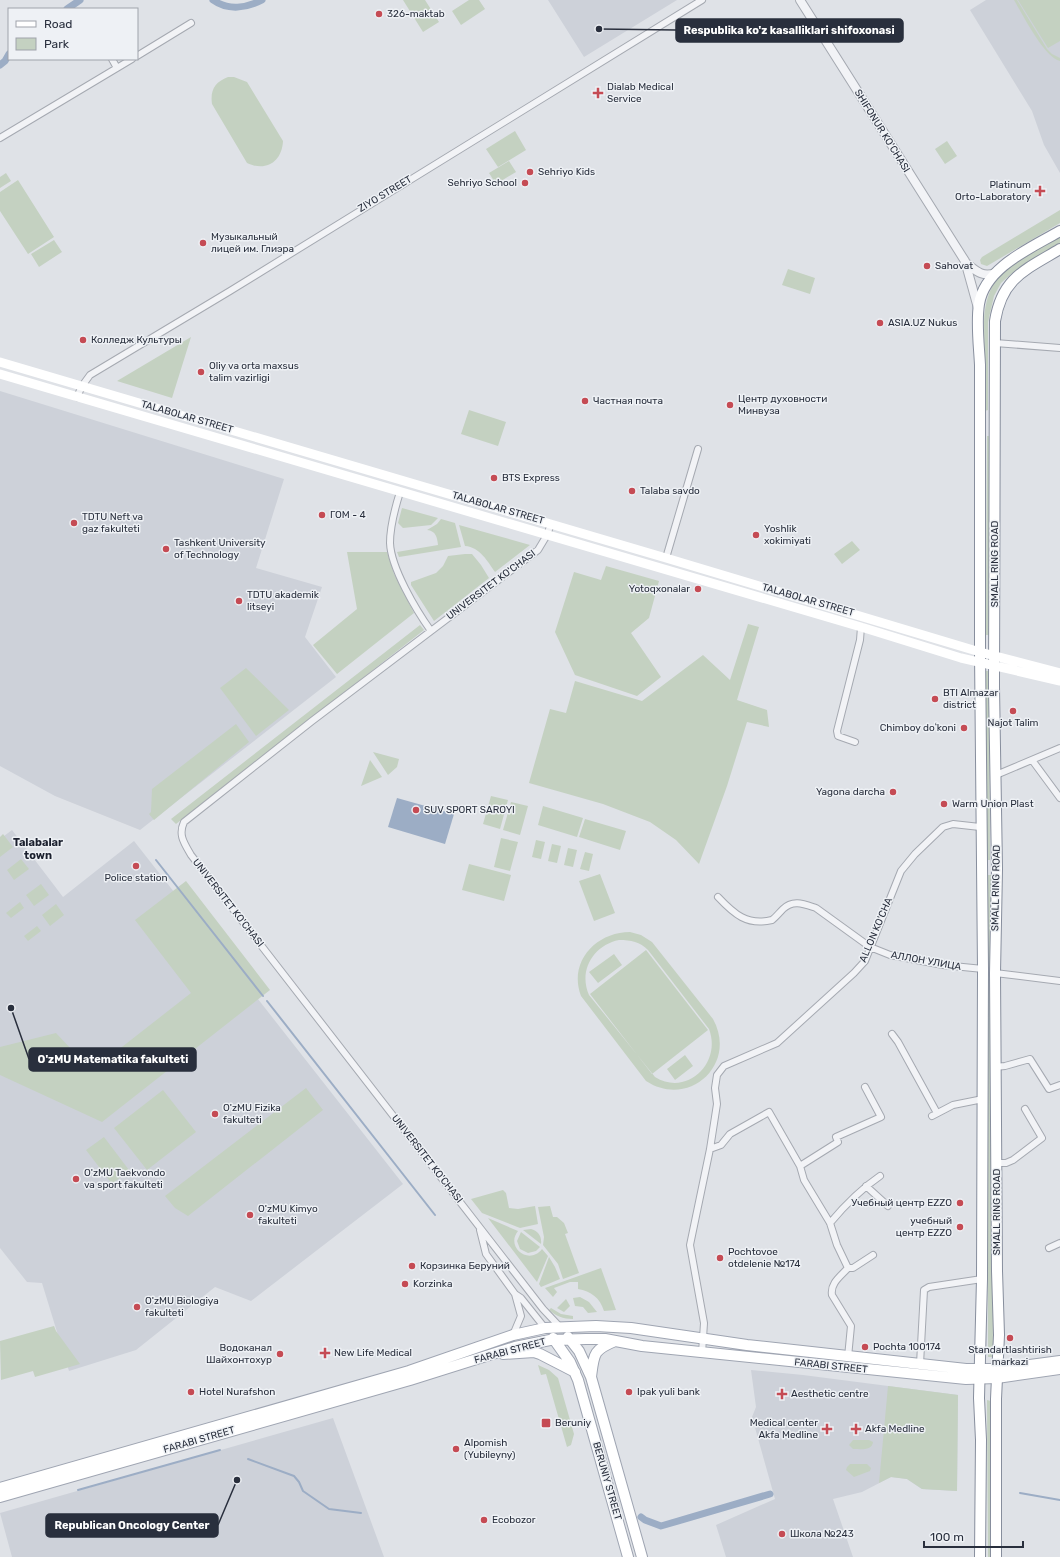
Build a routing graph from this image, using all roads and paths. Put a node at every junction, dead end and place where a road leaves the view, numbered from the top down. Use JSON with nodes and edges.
{"nodes":[{"id":1,"x":702,"y":0,"type":"edge"},
{"id":2,"x":800,"y":0,"type":"edge"},
{"id":3,"x":191,"y":23,"type":"dead end"},
{"id":4,"x":138,"y":55,"type":"edge"},
{"id":5,"x":113,"y":60,"type":"edge"},
{"id":6,"x":130,"y":60,"type":"edge"},
{"id":7,"x":117,"y":68,"type":"junction"},
{"id":8,"x":0,"y":138,"type":"edge"},
{"id":9,"x":1060,"y":231,"type":"edge"},
{"id":10,"x":1060,"y":249,"type":"edge"},
{"id":11,"x":965,"y":261,"type":"junction"},
{"id":12,"x":995,"y":273,"type":"junction"},
{"id":13,"x":978,"y":310,"type":"junction"},
{"id":14,"x":995,"y":343,"type":"junction"},
{"id":15,"x":1060,"y":348,"type":"edge"},
{"id":16,"x":0,"y":362,"type":"edge"},
{"id":17,"x":0,"y":374,"type":"edge"},
{"id":18,"x":82,"y":386,"type":"junction"},
{"id":19,"x":77,"y":397,"type":"junction"},
{"id":20,"x":980,"y":421,"type":"junction"},
{"id":21,"x":995,"y":421,"type":"junction"},
{"id":22,"x":698,"y":449,"type":"dead end"},
{"id":23,"x":312,"y":454,"type":"junction"},
{"id":24,"x":309,"y":466,"type":"junction"},
{"id":25,"x":400,"y":492,"type":"junction"},
{"id":26,"x":551,"y":524,"type":"junction"},
{"id":27,"x":547,"y":535,"type":"junction"},
{"id":28,"x":666,"y":558,"type":"junction"},
{"id":29,"x":759,"y":586,"type":"junction"},
{"id":30,"x":756,"y":596,"type":"junction"},
{"id":31,"x":864,"y":617,"type":"junction"},
{"id":32,"x":861,"y":627,"type":"junction"},
{"id":33,"x":431,"y":631,"type":"junction"},
{"id":34,"x":980,"y":652,"type":"junction"},
{"id":35,"x":995,"y":661,"type":"junction"},
{"id":36,"x":980,"y":663,"type":"junction"},
{"id":37,"x":1060,"y":673,"type":"edge"},
{"id":38,"x":1060,"y":681,"type":"edge"},
{"id":39,"x":855,"y":742,"type":"dead end"},
{"id":40,"x":1060,"y":748,"type":"edge"},
{"id":41,"x":1032,"y":760,"type":"junction"},
{"id":42,"x":996,"y":775,"type":"junction"},
{"id":43,"x":1060,"y":798,"type":"edge"},
{"id":44,"x":980,"y":827,"type":"junction"},
{"id":45,"x":996,"y":868,"type":"junction"},
{"id":46,"x":981,"y":869,"type":"junction"},
{"id":47,"x":718,"y":897,"type":"dead end"},
{"id":48,"x":870,"y":947,"type":"junction"},
{"id":49,"x":983,"y":969,"type":"junction"},
{"id":50,"x":995,"y":973,"type":"junction"},
{"id":51,"x":1060,"y":981,"type":"edge"},
{"id":52,"x":892,"y":1034,"type":"dead end"},
{"id":53,"x":995,"y":1067,"type":"junction"},
{"id":54,"x":1060,"y":1085,"type":"edge"},
{"id":55,"x":865,"y":1087,"type":"dead end"},
{"id":56,"x":982,"y":1099,"type":"junction"},
{"id":57,"x":1026,"y":1109,"type":"dead end"},
{"id":58,"x":710,"y":1150,"type":"junction"},
{"id":59,"x":996,"y":1163,"type":"junction"},
{"id":60,"x":800,"y":1166,"type":"junction"},
{"id":61,"x":880,"y":1176,"type":"dead end"},
{"id":62,"x":866,"y":1186,"type":"junction"},
{"id":63,"x":888,"y":1206,"type":"dead end"},
{"id":64,"x":830,"y":1223,"type":"junction"},
{"id":65,"x":480,"y":1227,"type":"junction"},
{"id":66,"x":1060,"y":1243,"type":"edge"},
{"id":67,"x":1049,"y":1248,"type":"dead end"},
{"id":68,"x":873,"y":1255,"type":"dead end"},
{"id":69,"x":848,"y":1268,"type":"junction"},
{"id":70,"x":982,"y":1279,"type":"junction"},
{"id":71,"x":515,"y":1294,"type":"junction"},
{"id":72,"x":545,"y":1328,"type":"junction"},
{"id":73,"x":560,"y":1328,"type":"junction"},
{"id":74,"x":513,"y":1335,"type":"junction"},
{"id":75,"x":555,"y":1340,"type":"junction"},
{"id":76,"x":571,"y":1340,"type":"junction"},
{"id":77,"x":703,"y":1340,"type":"junction"},
{"id":78,"x":615,"y":1341,"type":"junction"},
{"id":79,"x":702,"y":1353,"type":"junction"},
{"id":80,"x":494,"y":1354,"type":"junction"},
{"id":81,"x":848,"y":1357,"type":"junction"},
{"id":82,"x":1060,"y":1361,"type":"edge"},
{"id":83,"x":920,"y":1364,"type":"junction"},
{"id":84,"x":1060,"y":1369,"type":"edge"},
{"id":85,"x":575,"y":1372,"type":"junction"},
{"id":86,"x":997,"y":1374,"type":"junction"},
{"id":87,"x":980,"y":1375,"type":"junction"},
{"id":88,"x":591,"y":1377,"type":"junction"},
{"id":89,"x":0,"y":1488,"type":"edge"},
{"id":90,"x":0,"y":1497,"type":"edge"},
{"id":91,"x":628,"y":1557,"type":"edge"},
{"id":92,"x":642,"y":1557,"type":"edge"},
{"id":93,"x":980,"y":1557,"type":"edge"},
{"id":94,"x":996,"y":1557,"type":"edge"}],
"edges":[{"from":1,"to":18,"type":"street","name":"ZIYO STREET"},
{"from":2,"to":11,"type":"street","name":"SHIFONUR KO'CHASI"},
{"from":3,"to":4,"type":"street"},
{"from":5,"to":7,"type":"street"},
{"from":6,"to":7,"type":"street"},
{"from":7,"to":8,"type":"street"},
{"from":9,"to":12,"type":"main road","name":"SMALL RING ROAD"},
{"from":10,"to":14,"type":"main road","name":"SMALL RING ROAD"},
{"from":11,"to":12,"type":"street","name":"SHIFONUR KO'CHASI"},
{"from":11,"to":13,"type":"street","name":"SHIFONUR KO'CHASI"},
{"from":12,"to":13,"type":"main road","name":"SMALL RING ROAD"},
{"from":13,"to":20,"type":"main road","name":"SMALL RING ROAD"},
{"from":14,"to":15,"type":"street"},
{"from":14,"to":21,"type":"main road","name":"SMALL RING ROAD"},
{"from":16,"to":18,"type":"main road","name":"TALABOLAR STREET"},
{"from":17,"to":19,"type":"main road","name":"TALABOLAR STREET"},
{"from":18,"to":19,"type":"street","name":"ZIYO STREET"},
{"from":18,"to":23,"type":"main road","name":"TALABOLAR STREET"},
{"from":19,"to":24,"type":"main road","name":"TALABOLAR STREET"},
{"from":20,"to":21,"type":"main road"},
{"from":20,"to":34,"type":"main road","name":"SMALL RING ROAD"},
{"from":21,"to":35,"type":"main road","name":"SMALL RING ROAD"},
{"from":22,"to":28,"type":"street"},
{"from":23,"to":24,"type":"main road"},
{"from":23,"to":26,"type":"main road","name":"TALABOLAR STREET"},
{"from":24,"to":25,"type":"main road","name":"TALABOLAR STREET"},
{"from":25,"to":27,"type":"main road","name":"TALABOLAR STREET"},
{"from":25,"to":33,"type":"street"},
{"from":26,"to":27,"type":"street","name":"UNIVERSITET KO'CHASI"},
{"from":26,"to":28,"type":"main road","name":"TALABOLAR STREET"},
{"from":27,"to":30,"type":"main road","name":"TALABOLAR STREET"},
{"from":27,"to":33,"type":"street","name":"UNIVERSITET KO'CHASI"},
{"from":28,"to":29,"type":"main road","name":"TALABOLAR STREET"},
{"from":29,"to":30,"type":"main road"},
{"from":29,"to":31,"type":"main road","name":"TALABOLAR STREET"},
{"from":30,"to":32,"type":"main road","name":"TALABOLAR STREET"},
{"from":31,"to":32,"type":"main road"},
{"from":31,"to":34,"type":"main road","name":"TALABOLAR STREET"},
{"from":32,"to":36,"type":"main road","name":"TALABOLAR STREET"},
{"from":32,"to":39,"type":"street"},
{"from":33,"to":65,"type":"street","name":"UNIVERSITET KO'CHASI"},
{"from":34,"to":35,"type":"main road","name":"TALABOLAR STREET"},
{"from":34,"to":36,"type":"main road","name":"SMALL RING ROAD"},
{"from":35,"to":36,"type":"main road","name":"TALABOLAR STREET"},
{"from":35,"to":37,"type":"main road"},
{"from":35,"to":38,"type":"main road"},
{"from":35,"to":42,"type":"main road","name":"SMALL RING ROAD"},
{"from":36,"to":44,"type":"main road","name":"SMALL RING ROAD"},
{"from":40,"to":41,"type":"street"},
{"from":41,"to":42,"type":"street"},
{"from":41,"to":43,"type":"street"},
{"from":42,"to":45,"type":"main road","name":"SMALL RING ROAD"},
{"from":44,"to":46,"type":"main road","name":"SMALL RING ROAD"},
{"from":44,"to":48,"type":"street","name":"ALLON KO'CHA"},
{"from":45,"to":46,"type":"main road"},
{"from":45,"to":50,"type":"main road","name":"SMALL RING ROAD"},
{"from":46,"to":49,"type":"main road","name":"SMALL RING ROAD"},
{"from":47,"to":48,"type":"street","name":"АЛЛОН УЛИЦА"},
{"from":48,"to":49,"type":"street","name":"АЛЛОН УЛИЦА"},
{"from":48,"to":58,"type":"street","name":"ALLON KO'CHA"},
{"from":49,"to":56,"type":"main road","name":"SMALL RING ROAD"},
{"from":50,"to":51,"type":"street"},
{"from":50,"to":53,"type":"main road","name":"SMALL RING ROAD"},
{"from":52,"to":56,"type":"street"},
{"from":53,"to":54,"type":"street"},
{"from":53,"to":59,"type":"main road","name":"SMALL RING ROAD"},
{"from":55,"to":60,"type":"street"},
{"from":56,"to":70,"type":"main road","name":"SMALL RING ROAD"},
{"from":57,"to":59,"type":"street"},
{"from":58,"to":60,"type":"street"},
{"from":58,"to":77,"type":"street"},
{"from":59,"to":86,"type":"main road","name":"SMALL RING ROAD"},
{"from":60,"to":64,"type":"street"},
{"from":61,"to":62,"type":"street"},
{"from":62,"to":63,"type":"street"},
{"from":62,"to":64,"type":"street"},
{"from":64,"to":69,"type":"street"},
{"from":65,"to":71,"type":"street","name":"UNIVERSITET KO'CHASI"},
{"from":65,"to":73,"type":"street","name":"UNIVERSITET KO'CHASI"},
{"from":66,"to":67,"type":"street"},
{"from":68,"to":69,"type":"street"},
{"from":69,"to":81,"type":"street"},
{"from":70,"to":83,"type":"street"},
{"from":70,"to":87,"type":"main road","name":"SMALL RING ROAD"},
{"from":71,"to":72,"type":"street","name":"UNIVERSITET KO'CHASI"},
{"from":71,"to":74,"type":"street"},
{"from":72,"to":73,"type":"main road","name":"FARABI STREET"},
{"from":72,"to":74,"type":"main road","name":"FARABI STREET"},
{"from":72,"to":75,"type":"main road","name":"BERUNIY STREET"},
{"from":73,"to":75,"type":"main road"},
{"from":73,"to":76,"type":"main road","name":"BERUNIY STREET"},
{"from":73,"to":77,"type":"main road","name":"FARABI STREET"},
{"from":74,"to":89,"type":"main road","name":"FARABI STREET"},
{"from":75,"to":76,"type":"main road","name":"FARABI STREET"},
{"from":75,"to":80,"type":"main road","name":"FARABI STREET"},
{"from":75,"to":85,"type":"main road","name":"BERUNIY STREET"},
{"from":76,"to":78,"type":"main road","name":"FARABI STREET"},
{"from":76,"to":88,"type":"main road","name":"BERUNIY STREET"},
{"from":77,"to":79,"type":"street"},
{"from":77,"to":81,"type":"main road","name":"FARABI STREET"},
{"from":78,"to":79,"type":"main road","name":"FARABI STREET"},
{"from":78,"to":88,"type":"main road"},
{"from":79,"to":87,"type":"main road","name":"FARABI STREET"},
{"from":80,"to":85,"type":"main road"},
{"from":80,"to":90,"type":"main road","name":"FARABI STREET"},
{"from":81,"to":83,"type":"main road","name":"FARABI STREET"},
{"from":82,"to":86,"type":"main road","name":"FARABI STREET"},
{"from":83,"to":87,"type":"main road","name":"FARABI STREET"},
{"from":84,"to":86,"type":"main road","name":"FARABI STREET"},
{"from":85,"to":91,"type":"main road","name":"BERUNIY STREET"},
{"from":86,"to":87,"type":"main road","name":"FARABI STREET"},
{"from":86,"to":94,"type":"main road","name":"SMALL RING ROAD"},
{"from":87,"to":93,"type":"main road","name":"SMALL RING ROAD"},
{"from":88,"to":92,"type":"main road","name":"BERUNIY STREET"}]}
